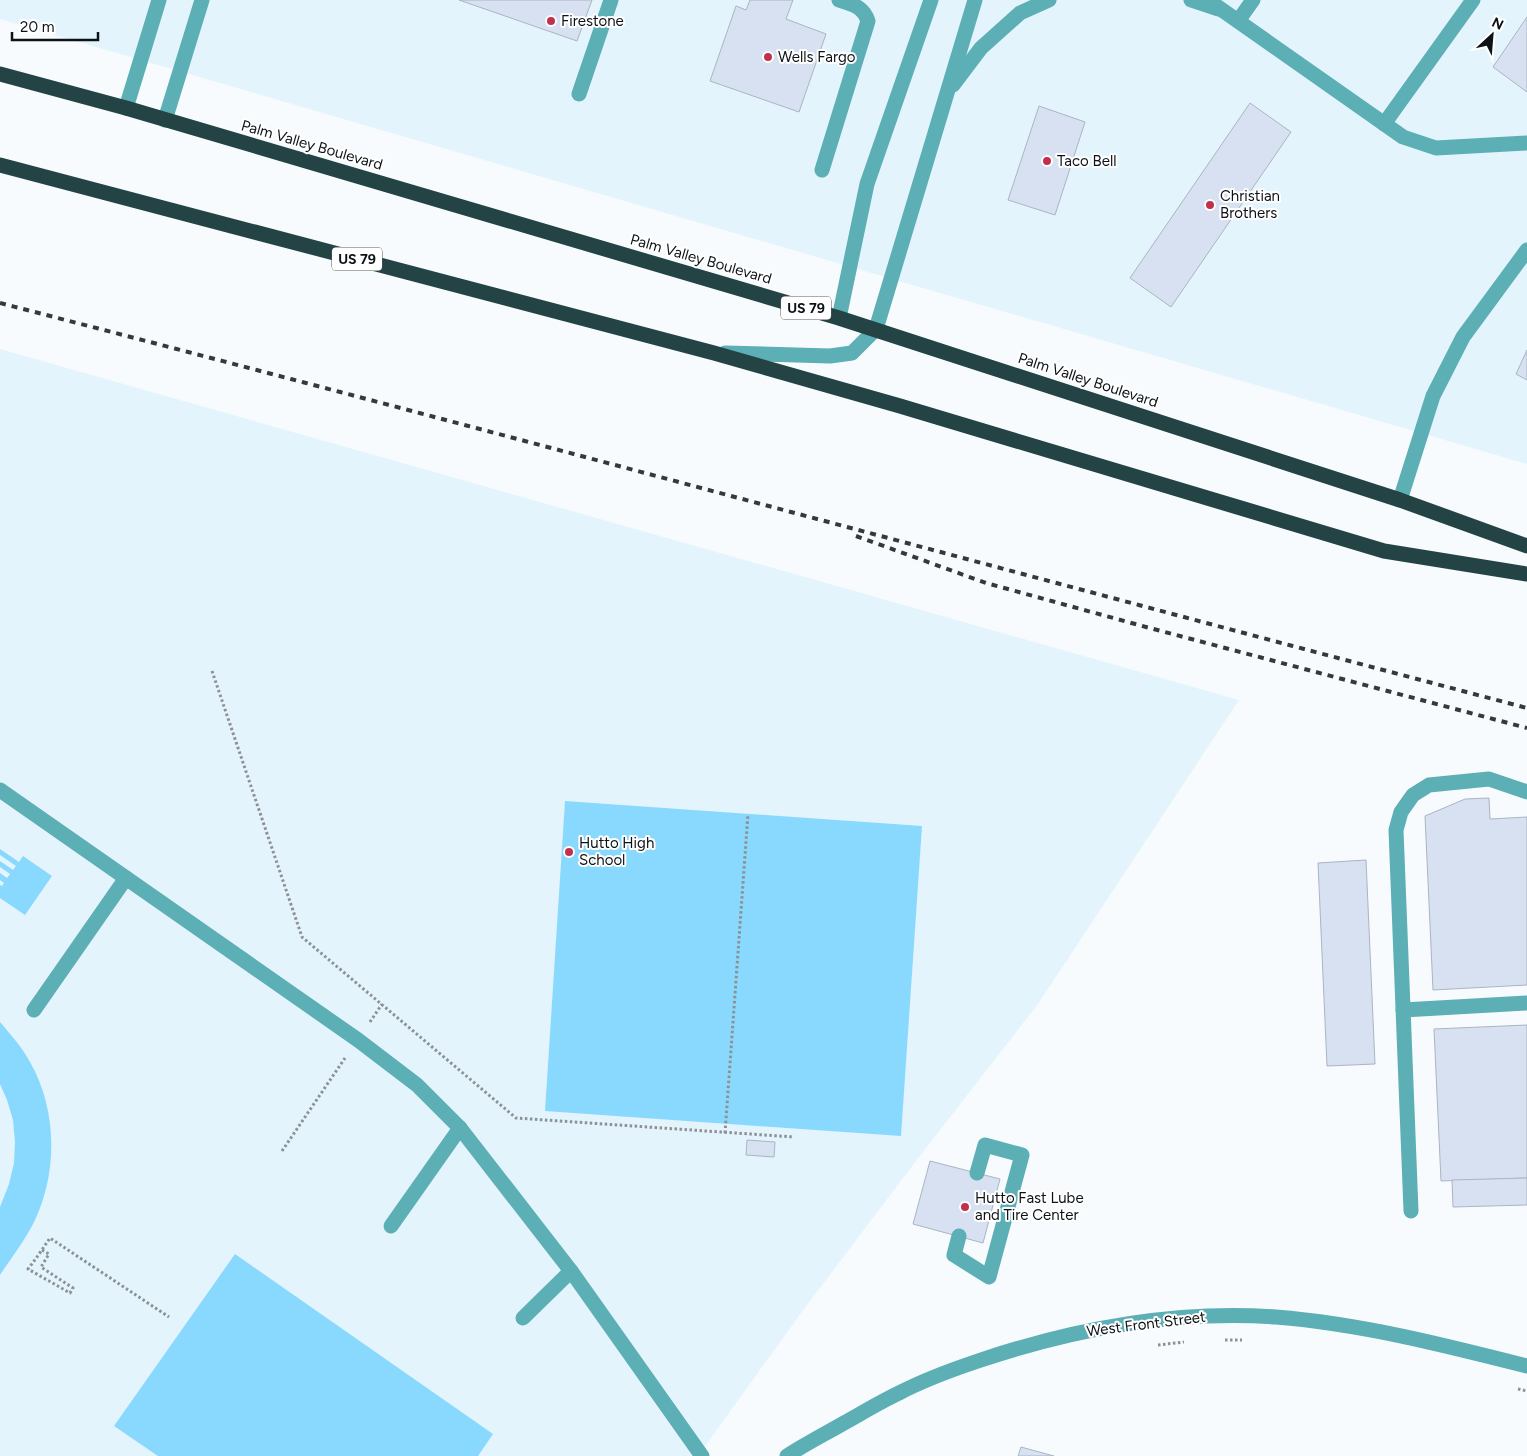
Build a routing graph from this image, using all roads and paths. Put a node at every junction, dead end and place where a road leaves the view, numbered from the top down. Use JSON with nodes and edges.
{"nodes":[{"id":1,"x":159,"y":0,"type":"edge"},
{"id":2,"x":202,"y":0,"type":"edge"},
{"id":3,"x":611,"y":0,"type":"edge"},
{"id":4,"x":839,"y":0,"type":"edge"},
{"id":5,"x":932,"y":0,"type":"edge"},
{"id":6,"x":975,"y":0,"type":"edge"},
{"id":7,"x":1049,"y":0,"type":"edge"},
{"id":8,"x":1191,"y":0,"type":"edge"},
{"id":9,"x":1208,"y":0,"type":"edge"},
{"id":10,"x":1253,"y":0,"type":"edge"},
{"id":11,"x":1472,"y":0,"type":"edge"},
{"id":12,"x":1224,"y":11,"type":"junction"},
{"id":13,"x":1238,"y":21,"type":"junction"},
{"id":14,"x":0,"y":74,"type":"edge"},
{"id":15,"x":579,"y":94,"type":"dead end"},
{"id":16,"x":946,"y":94,"type":"junction"},
{"id":17,"x":126,"y":108,"type":"junction"},
{"id":18,"x":165,"y":120,"type":"junction"},
{"id":19,"x":1384,"y":124,"type":"junction"},
{"id":20,"x":1527,"y":143,"type":"edge"},
{"id":21,"x":0,"y":165,"type":"edge"},
{"id":22,"x":822,"y":170,"type":"dead end"},
{"id":23,"x":1527,"y":250,"type":"edge"},
{"id":24,"x":839,"y":318,"type":"junction"},
{"id":25,"x":876,"y":329,"type":"junction"},
{"id":26,"x":714,"y":353,"type":"junction"},
{"id":27,"x":1400,"y":500,"type":"junction"},
{"id":28,"x":1527,"y":546,"type":"edge"},
{"id":29,"x":1527,"y":574,"type":"edge"},
{"id":30,"x":212,"y":671,"type":"dead end"},
{"id":31,"x":0,"y":790,"type":"edge"},
{"id":32,"x":1527,"y":792,"type":"edge"},
{"id":33,"x":748,"y":814,"type":"dead end"},
{"id":34,"x":126,"y":878,"type":"junction"},
{"id":35,"x":382,"y":1004,"type":"junction"},
{"id":36,"x":1527,"y":1004,"type":"edge"},
{"id":37,"x":34,"y":1010,"type":"dead end"},
{"id":38,"x":1403,"y":1010,"type":"junction"},
{"id":39,"x":358,"y":1040,"type":"junction"},
{"id":40,"x":460,"y":1128,"type":"junction"},
{"id":41,"x":725,"y":1133,"type":"junction"},
{"id":42,"x":794,"y":1137,"type":"dead end"},
{"id":43,"x":282,"y":1151,"type":"dead end"},
{"id":44,"x":977,"y":1173,"type":"dead end"},
{"id":45,"x":1411,"y":1211,"type":"dead end"},
{"id":46,"x":391,"y":1226,"type":"dead end"},
{"id":47,"x":958,"y":1236,"type":"dead end"},
{"id":48,"x":42,"y":1250,"type":"junction"},
{"id":49,"x":571,"y":1271,"type":"junction"},
{"id":50,"x":168,"y":1317,"type":"dead end"},
{"id":51,"x":523,"y":1318,"type":"dead end"},
{"id":52,"x":1224,"y":1340,"type":"dead end"},
{"id":53,"x":1248,"y":1340,"type":"dead end"},
{"id":54,"x":1189,"y":1342,"type":"dead end"},
{"id":55,"x":1152,"y":1345,"type":"dead end"},
{"id":56,"x":1527,"y":1366,"type":"edge"},
{"id":57,"x":1509,"y":1387,"type":"dead end"},
{"id":58,"x":1527,"y":1391,"type":"edge"},
{"id":59,"x":702,"y":1456,"type":"edge"},
{"id":60,"x":787,"y":1456,"type":"edge"}],
"edges":[{"from":1,"to":17,"type":"street"},
{"from":2,"to":18,"type":"street"},
{"from":3,"to":15,"type":"street"},
{"from":4,"to":22,"type":"street"},
{"from":5,"to":24,"type":"street"},
{"from":6,"to":16,"type":"street"},
{"from":7,"to":16,"type":"street"},
{"from":8,"to":12,"type":"street"},
{"from":9,"to":12,"type":"street"},
{"from":10,"to":13,"type":"street"},
{"from":11,"to":19,"type":"street"},
{"from":12,"to":13,"type":"street"},
{"from":13,"to":19,"type":"street"},
{"from":14,"to":17,"type":"highway","name":"Palm Valley Boulevard","number":"US 79"},
{"from":16,"to":25,"type":"street"},
{"from":17,"to":18,"type":"highway","name":"Palm Valley Boulevard","number":"US 79"},
{"from":18,"to":24,"type":"highway","name":"Palm Valley Boulevard","number":"US 79"},
{"from":19,"to":20,"type":"street"},
{"from":21,"to":26,"type":"highway","number":"US 79"},
{"from":23,"to":27,"type":"street"},
{"from":24,"to":25,"type":"highway","name":"Palm Valley Boulevard","number":"US 79"},
{"from":25,"to":26,"type":"street"},
{"from":25,"to":27,"type":"highway","name":"Palm Valley Boulevard","number":"US 79"},
{"from":26,"to":29,"type":"highway","number":"US 79"},
{"from":27,"to":28,"type":"highway","name":"Palm Valley Boulevard","number":"US 79"},
{"from":30,"to":35,"type":"path"},
{"from":31,"to":34,"type":"street"},
{"from":32,"to":38,"type":"street"},
{"from":33,"to":41,"type":"path"},
{"from":34,"to":37,"type":"street"},
{"from":34,"to":39,"type":"street"},
{"from":35,"to":39,"type":"path"},
{"from":35,"to":41,"type":"path"},
{"from":36,"to":38,"type":"street"},
{"from":38,"to":45,"type":"street"},
{"from":39,"to":40,"type":"street"},
{"from":39,"to":43,"type":"path"},
{"from":40,"to":46,"type":"street"},
{"from":40,"to":49,"type":"street"},
{"from":41,"to":42,"type":"path"},
{"from":44,"to":47,"type":"street"},
{"from":48,"to":48,"type":"path"},
{"from":48,"to":50,"type":"path"},
{"from":49,"to":51,"type":"street"},
{"from":49,"to":59,"type":"street"},
{"from":52,"to":53,"type":"path"},
{"from":54,"to":55,"type":"path"},
{"from":56,"to":60,"type":"street","name":"West Front Street"},
{"from":57,"to":58,"type":"path"}]}
